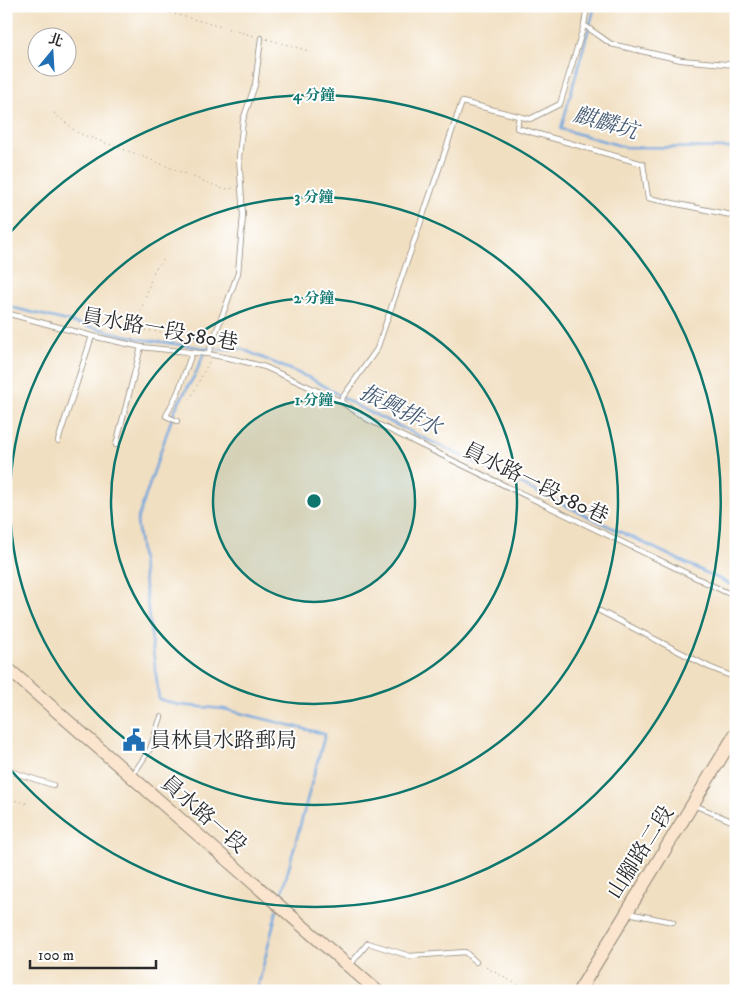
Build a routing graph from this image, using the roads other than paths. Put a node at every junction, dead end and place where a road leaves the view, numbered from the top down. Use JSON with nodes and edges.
{"nodes":[{"id":1,"x":588,"y":6,"type":"edge"},
{"id":2,"x":584,"y":25,"type":"junction"},
{"id":3,"x":261,"y":38,"type":"road end"},
{"id":4,"x":736,"y":65,"type":"edge"},
{"id":5,"x":519,"y":116,"type":"junction"},
{"id":6,"x":736,"y":216,"type":"edge"},
{"id":7,"x":6,"y":312,"type":"edge"},
{"id":8,"x":92,"y":336,"type":"junction"},
{"id":9,"x":141,"y":347,"type":"junction"},
{"id":10,"x":192,"y":353,"type":"junction"},
{"id":11,"x":211,"y":354,"type":"junction"},
{"id":12,"x":340,"y":401,"type":"junction"},
{"id":13,"x":177,"y":421,"type":"dead end"},
{"id":14,"x":58,"y":441,"type":"dead end"},
{"id":15,"x":116,"y":445,"type":"dead end"},
{"id":16,"x":736,"y":597,"type":"edge"},
{"id":17,"x":600,"y":611,"type":"dead end"},
{"id":18,"x":6,"y":667,"type":"edge"},
{"id":19,"x":736,"y":678,"type":"edge"},
{"id":20,"x":161,"y":717,"type":"dead end"},
{"id":21,"x":736,"y":734,"type":"edge"},
{"id":22,"x":6,"y":770,"type":"edge"},
{"id":23,"x":131,"y":777,"type":"junction"},
{"id":24,"x":53,"y":785,"type":"dead end"},
{"id":25,"x":693,"y":805,"type":"junction"},
{"id":26,"x":736,"y":823,"type":"edge"},
{"id":27,"x":626,"y":913,"type":"junction"},
{"id":28,"x":673,"y":922,"type":"dead end"},
{"id":29,"x":476,"y":962,"type":"road end"},
{"id":30,"x":348,"y":966,"type":"junction"},
{"id":31,"x":377,"y":991,"type":"edge"},
{"id":32,"x":579,"y":991,"type":"edge"}],
"edges":[{"from":1,"to":2,"type":"lane"},
{"from":2,"to":4,"type":"lane"},
{"from":2,"to":5,"type":"lane"},
{"from":3,"to":11,"type":"lane"},
{"from":5,"to":6,"type":"lane"},
{"from":5,"to":12,"type":"lane"},
{"from":7,"to":8,"type":"lane","name":"員水路一段580巷"},
{"from":8,"to":9,"type":"lane","name":"員水路一段580巷"},
{"from":8,"to":14,"type":"lane"},
{"from":9,"to":10,"type":"lane","name":"員水路一段580巷"},
{"from":9,"to":15,"type":"lane"},
{"from":10,"to":11,"type":"lane","name":"員水路一段580巷"},
{"from":10,"to":13,"type":"lane"},
{"from":11,"to":12,"type":"lane","name":"員水路一段580巷"},
{"from":12,"to":16,"type":"lane","name":"員水路一段580巷"},
{"from":17,"to":19,"type":"lane"},
{"from":18,"to":23,"type":"street","name":"員水路一段"},
{"from":20,"to":23,"type":"lane"},
{"from":21,"to":25,"type":"street","name":"山腳路二段"},
{"from":22,"to":24,"type":"lane"},
{"from":23,"to":30,"type":"street","name":"員水路一段"},
{"from":25,"to":26,"type":"lane"},
{"from":25,"to":27,"type":"street","name":"山腳路二段"},
{"from":27,"to":28,"type":"lane"},
{"from":27,"to":32,"type":"street","name":"山腳路二段"},
{"from":29,"to":30,"type":"lane"},
{"from":30,"to":31,"type":"street","name":"員水路一段"}]}
